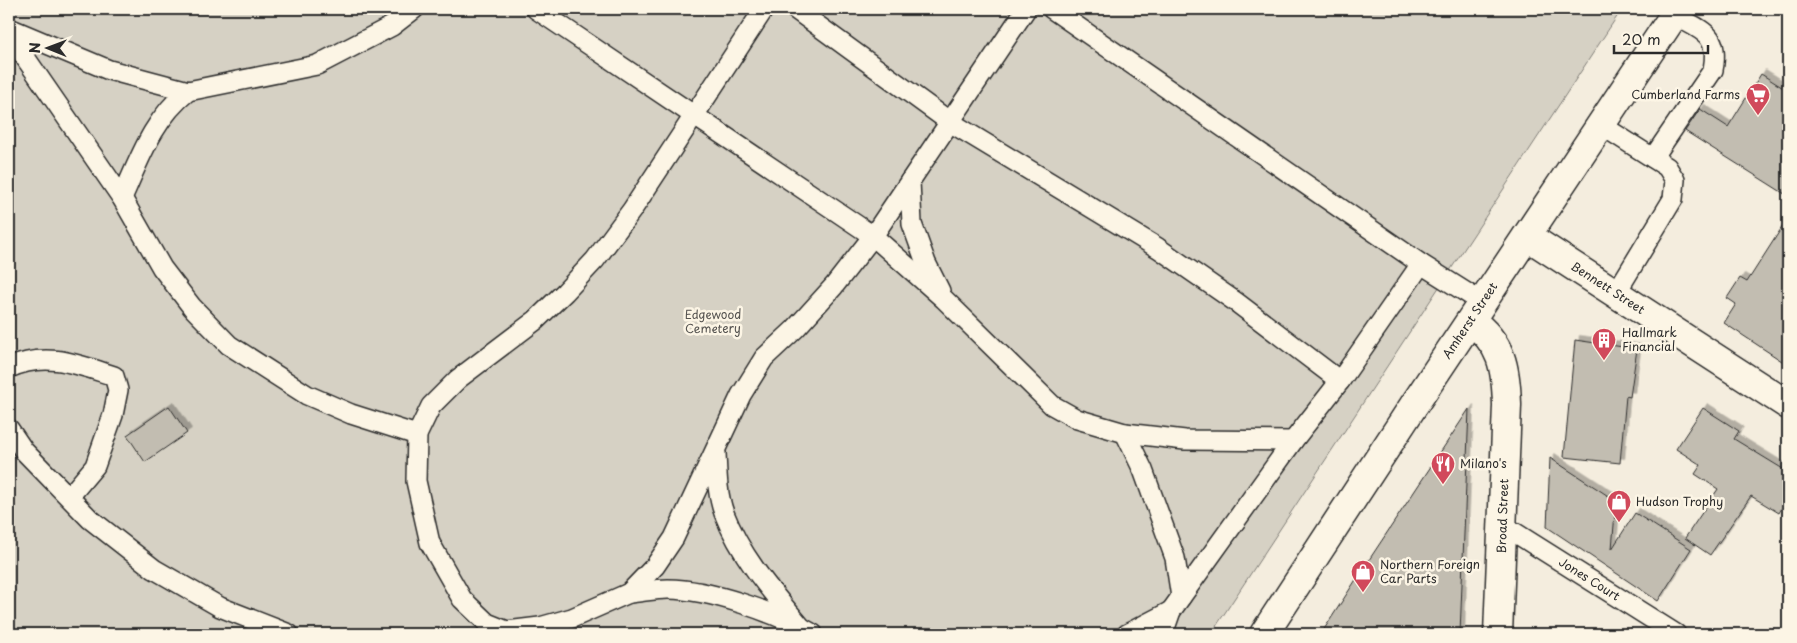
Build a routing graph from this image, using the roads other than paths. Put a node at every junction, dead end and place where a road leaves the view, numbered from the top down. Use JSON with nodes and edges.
{"nodes":[{"id":1,"x":414,"y":9,"type":"edge"},
{"id":2,"x":536,"y":9,"type":"edge"},
{"id":3,"x":764,"y":9,"type":"edge"},
{"id":4,"x":795,"y":9,"type":"edge"},
{"id":5,"x":1026,"y":9,"type":"edge"},
{"id":6,"x":1052,"y":9,"type":"edge"},
{"id":7,"x":1676,"y":12,"type":"edge"},
{"id":8,"x":9,"y":28,"type":"edge"},
{"id":9,"x":9,"y":34,"type":"edge"},
{"id":10,"x":188,"y":91,"type":"junction"},
{"id":11,"x":694,"y":116,"type":"junction"},
{"id":12,"x":950,"y":122,"type":"junction"},
{"id":13,"x":1601,"y":125,"type":"junction"},
{"id":14,"x":1653,"y":158,"type":"junction"},
{"id":15,"x":910,"y":181,"type":"junction"},
{"id":16,"x":122,"y":198,"type":"junction"},
{"id":17,"x":873,"y":236,"type":"junction"},
{"id":18,"x":1527,"y":236,"type":"junction"},
{"id":19,"x":1421,"y":264,"type":"junction"},
{"id":20,"x":1616,"y":293,"type":"junction"},
{"id":21,"x":944,"y":299,"type":"junction"},
{"id":22,"x":1477,"y":312,"type":"junction"},
{"id":23,"x":9,"y":368,"type":"edge"},
{"id":24,"x":1340,"y":381,"type":"junction"},
{"id":25,"x":1788,"y":406,"type":"edge"},
{"id":26,"x":9,"y":429,"type":"edge"},
{"id":27,"x":1125,"y":433,"type":"junction"},
{"id":28,"x":417,"y":435,"type":"junction"},
{"id":29,"x":1292,"y":441,"type":"junction"},
{"id":30,"x":716,"y":450,"type":"junction"},
{"id":31,"x":69,"y":497,"type":"junction"},
{"id":32,"x":1503,"y":524,"type":"junction"},
{"id":33,"x":629,"y":593,"type":"junction"},
{"id":34,"x":1176,"y":604,"type":"junction"},
{"id":35,"x":807,"y":630,"type":"edge"},
{"id":36,"x":507,"y":632,"type":"edge"},
{"id":37,"x":288,"y":634,"type":"edge"},
{"id":38,"x":1127,"y":634,"type":"edge"},
{"id":39,"x":1163,"y":634,"type":"edge"},
{"id":40,"x":1264,"y":634,"type":"edge"},
{"id":41,"x":1498,"y":634,"type":"edge"},
{"id":42,"x":1676,"y":634,"type":"edge"}],
"edges":[{"from":1,"to":10,"type":"lane"},
{"from":2,"to":11,"type":"lane"},
{"from":3,"to":11,"type":"lane"},
{"from":4,"to":12,"type":"lane"},
{"from":5,"to":12,"type":"lane"},
{"from":6,"to":19,"type":"lane"},
{"from":7,"to":13,"type":"main road","name":"Amherst Street"},
{"from":7,"to":14,"type":"lane"},
{"from":8,"to":10,"type":"lane"},
{"from":9,"to":16,"type":"lane"},
{"from":10,"to":16,"type":"lane"},
{"from":11,"to":17,"type":"lane"},
{"from":11,"to":28,"type":"lane"},
{"from":12,"to":15,"type":"lane"},
{"from":12,"to":24,"type":"lane"},
{"from":13,"to":14,"type":"lane"},
{"from":13,"to":18,"type":"main road","name":"Amherst Street"},
{"from":14,"to":20,"type":"lane"},
{"from":15,"to":17,"type":"lane"},
{"from":15,"to":21,"type":"lane"},
{"from":16,"to":28,"type":"lane"},
{"from":17,"to":21,"type":"lane"},
{"from":17,"to":30,"type":"lane"},
{"from":18,"to":20,"type":"main road","name":"Bennett Street"},
{"from":18,"to":22,"type":"main road","name":"Amherst Street"},
{"from":19,"to":22,"type":"lane"},
{"from":19,"to":24,"type":"lane"},
{"from":20,"to":25,"type":"main road","name":"Bennett Street"},
{"from":21,"to":27,"type":"lane"},
{"from":22,"to":32,"type":"main road","name":"Broad Street"},
{"from":22,"to":40,"type":"main road","name":"Amherst Street"},
{"from":23,"to":31,"type":"lane"},
{"from":24,"to":29,"type":"lane"},
{"from":26,"to":31,"type":"lane"},
{"from":27,"to":29,"type":"lane"},
{"from":27,"to":34,"type":"lane"},
{"from":28,"to":36,"type":"lane"},
{"from":29,"to":34,"type":"lane"},
{"from":30,"to":33,"type":"lane"},
{"from":30,"to":35,"type":"lane"},
{"from":31,"to":37,"type":"lane"},
{"from":32,"to":41,"type":"main road","name":"Broad Street"},
{"from":32,"to":42,"type":"lane","name":"Jones Court"},
{"from":33,"to":35,"type":"lane"},
{"from":33,"to":36,"type":"lane"},
{"from":34,"to":38,"type":"lane"},
{"from":34,"to":39,"type":"lane"}]}
